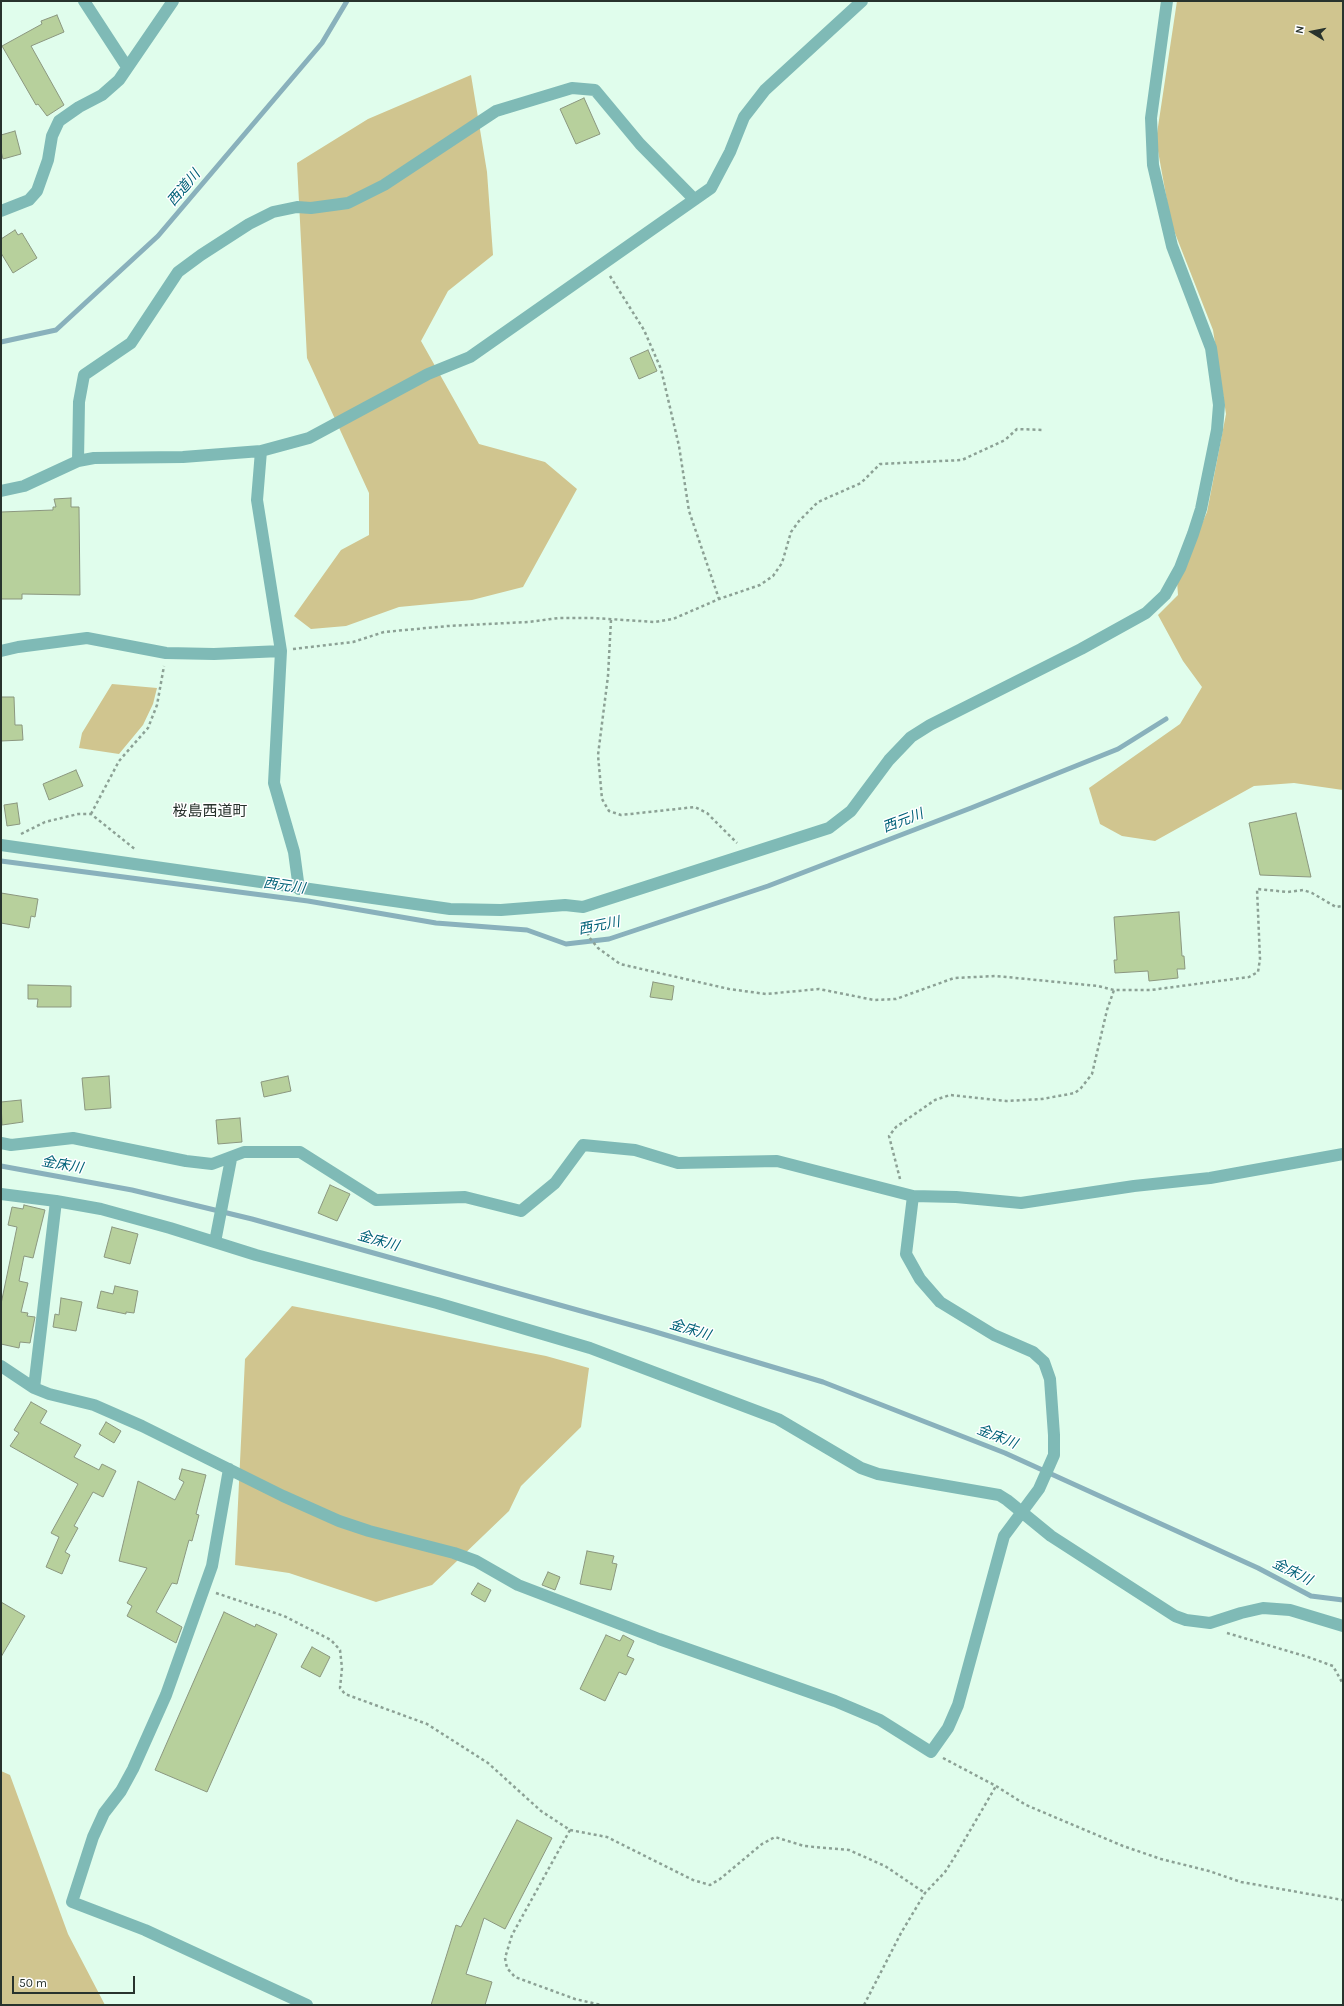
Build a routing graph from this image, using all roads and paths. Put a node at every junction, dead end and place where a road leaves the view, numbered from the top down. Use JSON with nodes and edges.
{"nodes":[{"id":1,"x":84,"y":1,"type":"edge"},
{"id":2,"x":173,"y":1,"type":"edge"},
{"id":3,"x":862,"y":1,"type":"edge"},
{"id":4,"x":1168,"y":1,"type":"edge"},
{"id":5,"x":127,"y":67,"type":"junction"},
{"id":6,"x":694,"y":199,"type":"junction"},
{"id":7,"x":1,"y":211,"type":"edge"},
{"id":8,"x":602,"y":264,"type":"junction"},
{"id":9,"x":1044,"y":430,"type":"dead end"},
{"id":10,"x":261,"y":451,"type":"junction"},
{"id":11,"x":78,"y":461,"type":"junction"},
{"id":12,"x":1,"y":491,"type":"edge"},
{"id":13,"x":719,"y":599,"type":"junction"},
{"id":14,"x":611,"y":620,"type":"junction"},
{"id":15,"x":1,"y":651,"type":"edge"},
{"id":16,"x":281,"y":651,"type":"junction"},
{"id":17,"x":166,"y":653,"type":"junction"},
{"id":18,"x":91,"y":814,"type":"junction"},
{"id":19,"x":20,"y":834,"type":"dead end"},
{"id":20,"x":1,"y":845,"type":"edge"},
{"id":21,"x":139,"y":853,"type":"dead end"},
{"id":22,"x":748,"y":855,"type":"junction"},
{"id":23,"x":299,"y":889,"type":"junction"},
{"id":24,"x":1343,"y":906,"type":"edge"},
{"id":25,"x":585,"y":925,"type":"dead end"},
{"id":26,"x":1114,"y":990,"type":"junction"},
{"id":27,"x":1,"y":1143,"type":"edge"},
{"id":28,"x":1343,"y":1154,"type":"edge"},
{"id":29,"x":231,"y":1159,"type":"junction"},
{"id":30,"x":1,"y":1194,"type":"edge"},
{"id":31,"x":908,"y":1195,"type":"junction"},
{"id":32,"x":56,"y":1201,"type":"junction"},
{"id":33,"x":215,"y":1242,"type":"junction"},
{"id":34,"x":1,"y":1366,"type":"edge"},
{"id":35,"x":34,"y":1388,"type":"junction"},
{"id":36,"x":229,"y":1469,"type":"junction"},
{"id":37,"x":1022,"y":1513,"type":"junction"},
{"id":38,"x":204,"y":1589,"type":"junction"},
{"id":39,"x":1210,"y":1623,"type":"junction"},
{"id":40,"x":1343,"y":1626,"type":"edge"},
{"id":41,"x":1343,"y":1684,"type":"edge"},
{"id":42,"x":930,"y":1752,"type":"junction"},
{"id":43,"x":996,"y":1786,"type":"junction"},
{"id":44,"x":570,"y":1830,"type":"junction"},
{"id":45,"x":925,"y":1893,"type":"junction"},
{"id":46,"x":1343,"y":1900,"type":"edge"},
{"id":47,"x":307,"y":2005,"type":"edge"},
{"id":48,"x":601,"y":2005,"type":"edge"},
{"id":49,"x":864,"y":2005,"type":"edge"}],
"edges":[{"from":1,"to":5,"type":"street"},
{"from":2,"to":5,"type":"street"},
{"from":3,"to":6,"type":"street"},
{"from":4,"to":22,"type":"street"},
{"from":5,"to":7,"type":"street"},
{"from":6,"to":8,"type":"street"},
{"from":6,"to":11,"type":"street"},
{"from":8,"to":10,"type":"street"},
{"from":8,"to":13,"type":"path"},
{"from":9,"to":13,"type":"path"},
{"from":10,"to":11,"type":"street"},
{"from":10,"to":16,"type":"street"},
{"from":11,"to":12,"type":"street"},
{"from":13,"to":14,"type":"path"},
{"from":14,"to":16,"type":"path"},
{"from":14,"to":22,"type":"path"},
{"from":15,"to":17,"type":"street"},
{"from":16,"to":17,"type":"street"},
{"from":16,"to":23,"type":"street"},
{"from":17,"to":18,"type":"path"},
{"from":18,"to":19,"type":"path"},
{"from":18,"to":21,"type":"path"},
{"from":20,"to":23,"type":"street"},
{"from":22,"to":23,"type":"street"},
{"from":24,"to":26,"type":"path"},
{"from":25,"to":26,"type":"path"},
{"from":26,"to":31,"type":"path"},
{"from":27,"to":29,"type":"street"},
{"from":28,"to":31,"type":"street"},
{"from":29,"to":31,"type":"street"},
{"from":29,"to":33,"type":"street"},
{"from":30,"to":32,"type":"street"},
{"from":31,"to":37,"type":"street"},
{"from":32,"to":33,"type":"street"},
{"from":32,"to":35,"type":"street"},
{"from":33,"to":37,"type":"street"},
{"from":34,"to":35,"type":"street"},
{"from":35,"to":36,"type":"street"},
{"from":36,"to":38,"type":"street"},
{"from":36,"to":42,"type":"street"},
{"from":37,"to":39,"type":"street"},
{"from":37,"to":42,"type":"street"},
{"from":38,"to":44,"type":"path"},
{"from":38,"to":47,"type":"street"},
{"from":39,"to":40,"type":"street"},
{"from":39,"to":41,"type":"path"},
{"from":42,"to":43,"type":"path"},
{"from":43,"to":45,"type":"path"},
{"from":43,"to":46,"type":"path"},
{"from":44,"to":45,"type":"path"},
{"from":44,"to":48,"type":"path"},
{"from":45,"to":49,"type":"path"}]}
